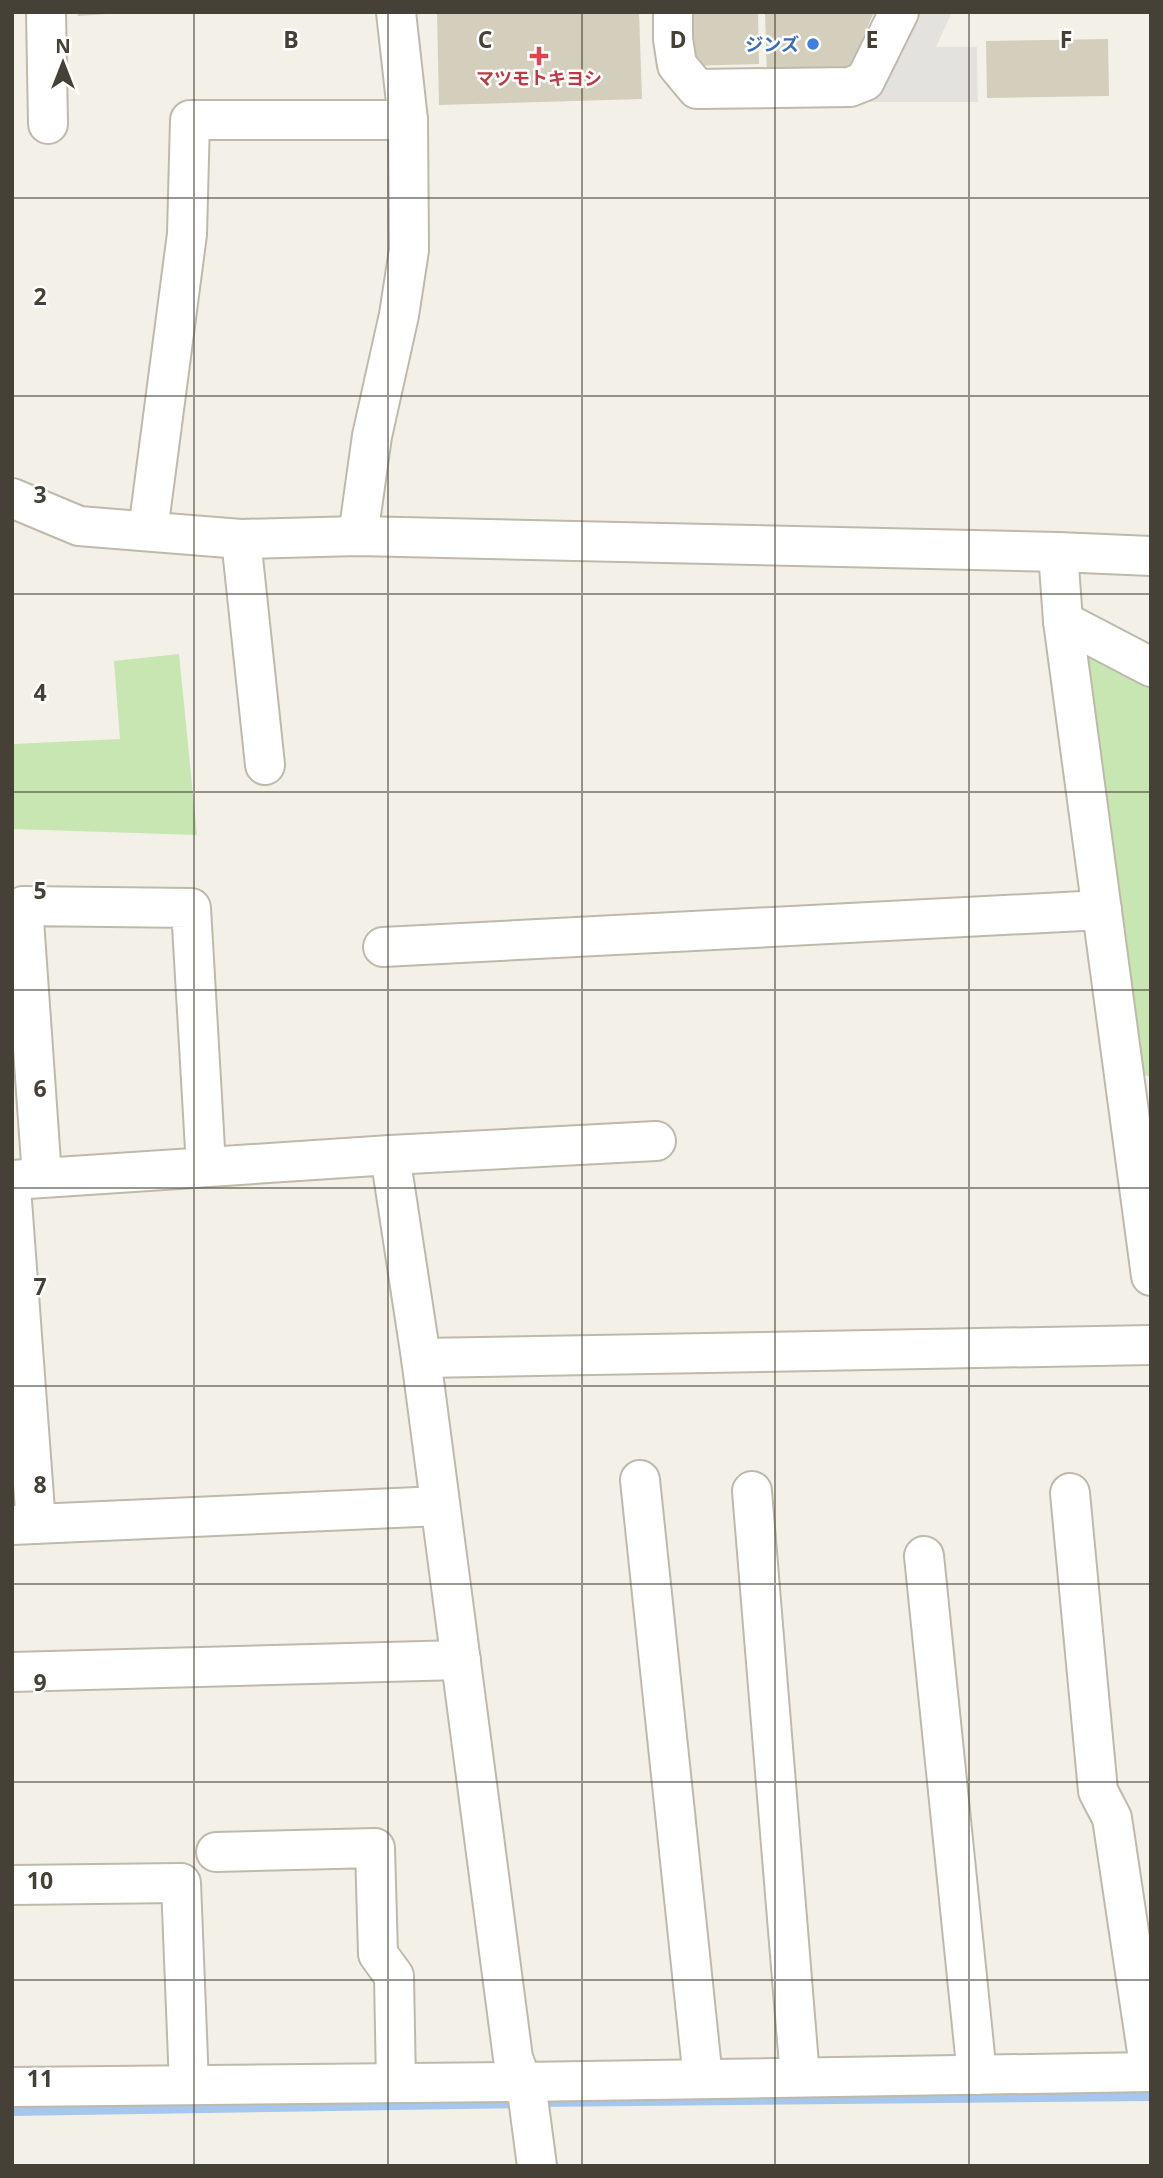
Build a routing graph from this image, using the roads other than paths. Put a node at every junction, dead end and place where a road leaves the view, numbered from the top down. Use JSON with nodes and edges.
{"nodes":[{"id":1,"x":46,"y":12,"type":"edge"},
{"id":2,"x":396,"y":12,"type":"edge"},
{"id":3,"x":673,"y":12,"type":"edge"},
{"id":4,"x":899,"y":12,"type":"edge"},
{"id":5,"x":408,"y":120,"type":"junction"},
{"id":6,"x":48,"y":124,"type":"dead end"},
{"id":7,"x":12,"y":498,"type":"edge"},
{"id":8,"x":148,"y":531,"type":"junction"},
{"id":9,"x":358,"y":536,"type":"junction"},
{"id":10,"x":241,"y":539,"type":"junction"},
{"id":11,"x":1058,"y":552,"type":"junction"},
{"id":12,"x":1151,"y":556,"type":"edge"},
{"id":13,"x":1063,"y":621,"type":"junction"},
{"id":14,"x":1151,"y":667,"type":"edge"},
{"id":15,"x":265,"y":765,"type":"dead end"},
{"id":16,"x":1102,"y":910,"type":"junction"},
{"id":17,"x":383,"y":947,"type":"dead end"},
{"id":18,"x":656,"y":1141,"type":"dead end"},
{"id":19,"x":390,"y":1155,"type":"junction"},
{"id":20,"x":206,"y":1166,"type":"junction"},
{"id":21,"x":27,"y":1178,"type":"edge"},
{"id":22,"x":12,"y":1201,"type":"edge"},
{"id":23,"x":1151,"y":1276,"type":"edge"},
{"id":24,"x":1151,"y":1345,"type":"edge"},
{"id":25,"x":421,"y":1358,"type":"junction"},
{"id":26,"x":640,"y":1479,"type":"dead end"},
{"id":27,"x":752,"y":1492,"type":"dead end"},
{"id":28,"x":1070,"y":1493,"type":"dead end"},
{"id":29,"x":440,"y":1506,"type":"junction"},
{"id":30,"x":24,"y":1524,"type":"edge"},
{"id":31,"x":924,"y":1556,"type":"dead end"},
{"id":32,"x":461,"y":1660,"type":"junction"},
{"id":33,"x":12,"y":1672,"type":"edge"},
{"id":34,"x":216,"y":1852,"type":"dead end"},
{"id":35,"x":12,"y":1885,"type":"edge"},
{"id":36,"x":1150,"y":2072,"type":"edge"},
{"id":37,"x":977,"y":2075,"type":"junction"},
{"id":38,"x":800,"y":2077,"type":"junction"},
{"id":39,"x":703,"y":2079,"type":"junction"},
{"id":40,"x":522,"y":2082,"type":"junction"},
{"id":41,"x":396,"y":2083,"type":"junction"},
{"id":42,"x":189,"y":2085,"type":"junction"},
{"id":43,"x":12,"y":2087,"type":"edge"},
{"id":44,"x":537,"y":2166,"type":"edge"}],
"edges":[{"from":1,"to":6,"type":"street"},
{"from":2,"to":5,"type":"street"},
{"from":3,"to":4,"type":"street"},
{"from":5,"to":8,"type":"street"},
{"from":5,"to":9,"type":"street"},
{"from":7,"to":8,"type":"street"},
{"from":8,"to":10,"type":"street"},
{"from":9,"to":10,"type":"street"},
{"from":9,"to":11,"type":"street"},
{"from":10,"to":15,"type":"street"},
{"from":11,"to":12,"type":"street"},
{"from":11,"to":13,"type":"street"},
{"from":13,"to":14,"type":"street"},
{"from":13,"to":16,"type":"street"},
{"from":16,"to":17,"type":"street"},
{"from":16,"to":23,"type":"street"},
{"from":18,"to":19,"type":"street"},
{"from":19,"to":20,"type":"street"},
{"from":19,"to":25,"type":"street"},
{"from":20,"to":21,"type":"street"},
{"from":20,"to":21,"type":"street"},
{"from":22,"to":30,"type":"street"},
{"from":24,"to":25,"type":"street"},
{"from":25,"to":29,"type":"street"},
{"from":26,"to":39,"type":"street"},
{"from":27,"to":38,"type":"street"},
{"from":28,"to":36,"type":"street"},
{"from":29,"to":30,"type":"street"},
{"from":29,"to":32,"type":"street"},
{"from":31,"to":37,"type":"street"},
{"from":32,"to":33,"type":"street"},
{"from":32,"to":40,"type":"street"},
{"from":34,"to":41,"type":"street"},
{"from":35,"to":42,"type":"street"},
{"from":36,"to":37,"type":"street"},
{"from":37,"to":38,"type":"street"},
{"from":38,"to":39,"type":"street"},
{"from":39,"to":40,"type":"street"},
{"from":40,"to":41,"type":"street"},
{"from":40,"to":44,"type":"street"},
{"from":41,"to":42,"type":"street"},
{"from":42,"to":43,"type":"street"}]}
